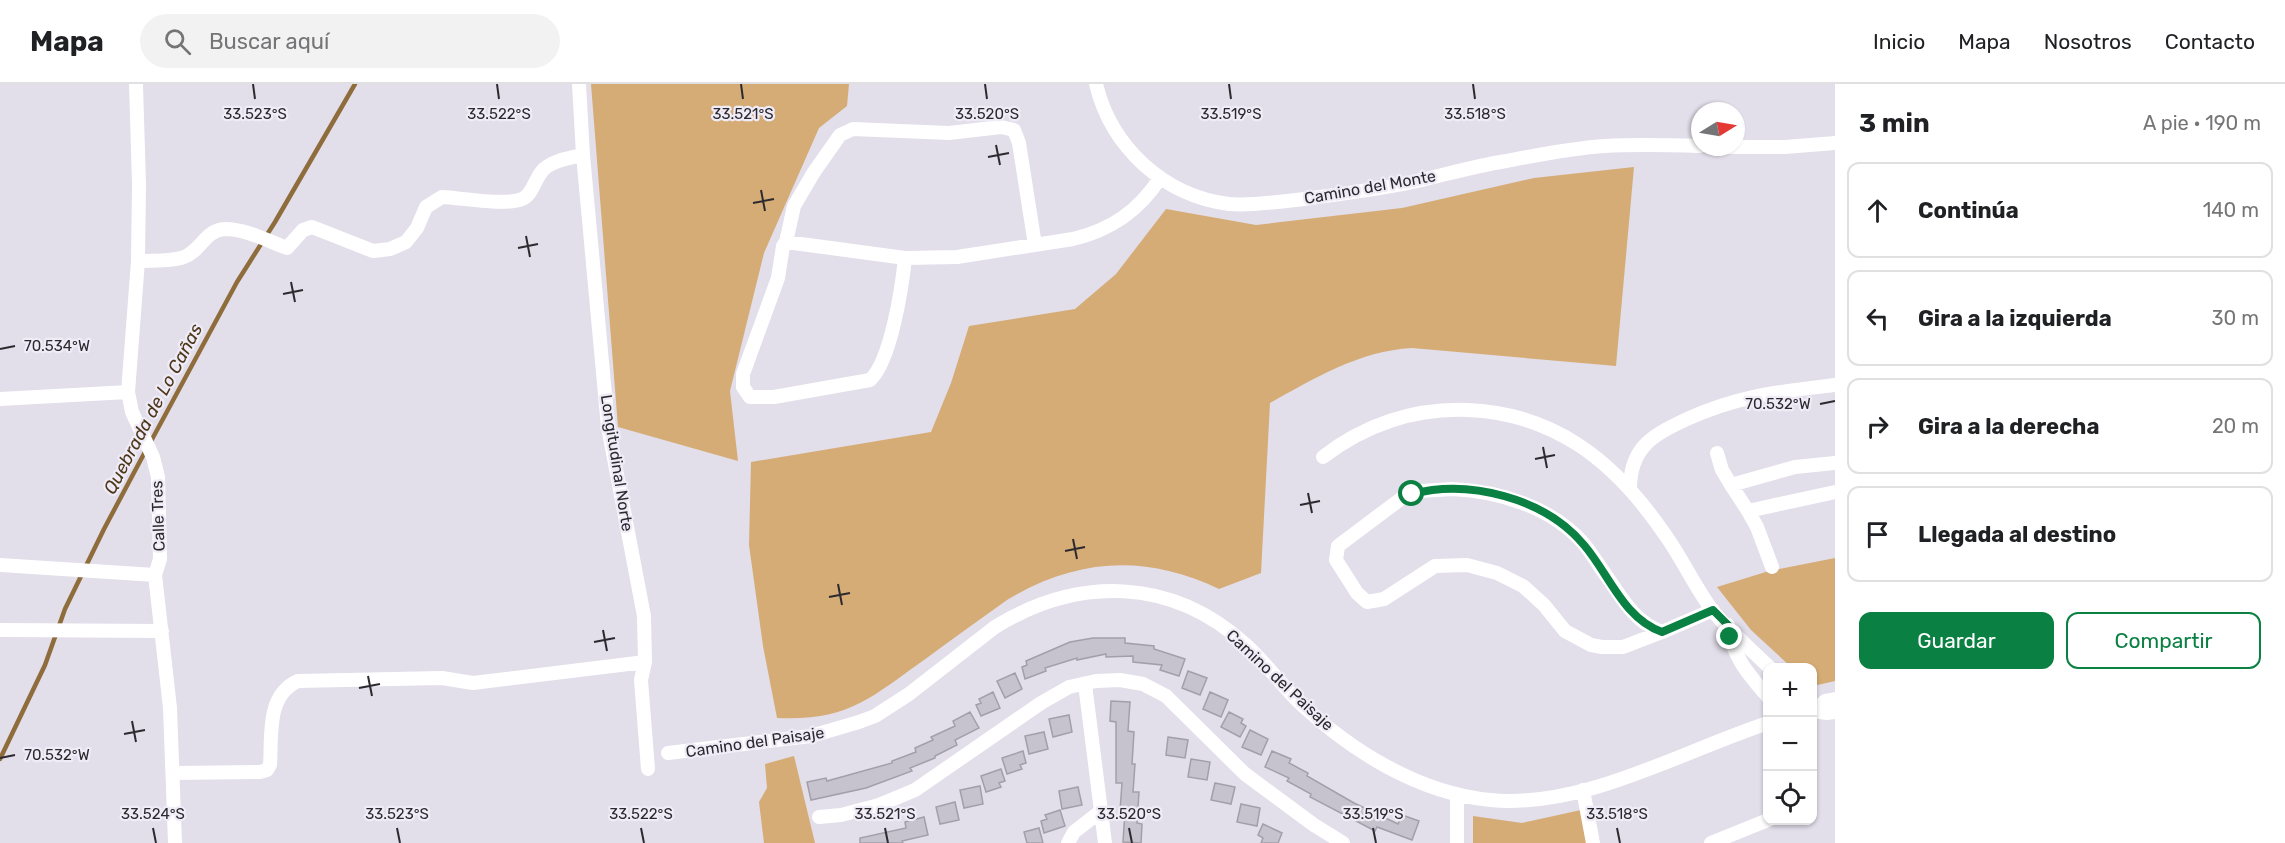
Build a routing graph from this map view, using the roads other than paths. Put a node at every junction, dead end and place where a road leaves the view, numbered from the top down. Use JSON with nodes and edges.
{"nodes":[{"id":1,"x":136,"y":84,"type":"edge"},
{"id":2,"x":579,"y":84,"type":"edge"},
{"id":3,"x":1096,"y":84,"type":"edge"},
{"id":4,"x":1835,"y":143,"type":"edge"},
{"id":5,"x":1691,"y":146,"type":"edge"},
{"id":6,"x":1745,"y":147,"type":"edge"},
{"id":7,"x":583,"y":155,"type":"junction"},
{"id":8,"x":1160,"y":178,"type":"junction"},
{"id":9,"x":786,"y":242,"type":"junction"},
{"id":10,"x":1035,"y":245,"type":"junction"},
{"id":11,"x":905,"y":258,"type":"junction"},
{"id":12,"x":138,"y":261,"type":"junction"},
{"id":13,"x":1835,"y":385,"type":"edge"},
{"id":14,"x":129,"y":392,"type":"junction"},
{"id":15,"x":0,"y":399,"type":"edge"},
{"id":16,"x":1717,"y":453,"type":"dead end"},
{"id":17,"x":1323,"y":457,"type":"dead end"},
{"id":18,"x":1835,"y":463,"type":"edge"},
{"id":19,"x":1731,"y":485,"type":"junction"},
{"id":20,"x":1630,"y":489,"type":"junction"},
{"id":21,"x":1835,"y":492,"type":"edge"},
{"id":22,"x":1748,"y":511,"type":"junction"},
{"id":23,"x":0,"y":565,"type":"edge"},
{"id":24,"x":1772,"y":567,"type":"dead end"},
{"id":25,"x":155,"y":575,"type":"junction"},
{"id":26,"x":1713,"y":610,"type":"junction"},
{"id":27,"x":1728,"y":625,"type":"junction"},
{"id":28,"x":0,"y":630,"type":"edge"},
{"id":29,"x":162,"y":631,"type":"junction"},
{"id":30,"x":1662,"y":632,"type":"junction"},
{"id":31,"x":645,"y":662,"type":"junction"},
{"id":32,"x":1765,"y":663,"type":"edge"},
{"id":33,"x":1085,"y":684,"type":"junction"},
{"id":34,"x":1763,"y":692,"type":"edge"},
{"id":35,"x":1835,"y":699,"type":"edge"},
{"id":36,"x":1817,"y":707,"type":"edge"},
{"id":37,"x":1817,"y":711,"type":"edge"},
{"id":38,"x":1835,"y":712,"type":"edge"},
{"id":39,"x":1763,"y":724,"type":"edge"},
{"id":40,"x":668,"y":753,"type":"dead end"},
{"id":41,"x":648,"y":769,"type":"dead end"},
{"id":42,"x":173,"y":773,"type":"junction"},
{"id":43,"x":1584,"y":790,"type":"junction"},
{"id":44,"x":1457,"y":794,"type":"junction"},
{"id":45,"x":1101,"y":811,"type":"junction"},
{"id":46,"x":819,"y":817,"type":"dead end"},
{"id":47,"x":1763,"y":822,"type":"edge"},
{"id":48,"x":175,"y":843,"type":"edge"},
{"id":49,"x":1068,"y":843,"type":"edge"},
{"id":50,"x":1105,"y":843,"type":"edge"},
{"id":51,"x":1343,"y":843,"type":"edge"},
{"id":52,"x":1457,"y":843,"type":"edge"},
{"id":53,"x":1593,"y":843,"type":"edge"},
{"id":54,"x":1712,"y":843,"type":"edge"}],
"edges":[{"from":1,"to":12,"type":"street","name":"Calle Tres"},
{"from":2,"to":7,"type":"street","name":"Longitudinal Norte"},
{"from":3,"to":8,"type":"street","name":"Camino del Monte"},
{"from":4,"to":6,"type":"street"},
{"from":5,"to":8,"type":"street","name":"Camino del Monte"},
{"from":7,"to":12,"type":"street"},
{"from":7,"to":31,"type":"street","name":"Longitudinal Norte"},
{"from":8,"to":10,"type":"street"},
{"from":9,"to":10,"type":"street"},
{"from":9,"to":11,"type":"street"},
{"from":9,"to":11,"type":"street"},
{"from":10,"to":11,"type":"street"},
{"from":12,"to":14,"type":"street","name":"Calle Tres"},
{"from":13,"to":20,"type":"street"},
{"from":14,"to":15,"type":"street"},
{"from":14,"to":25,"type":"street","name":"Calle Tres"},
{"from":16,"to":19,"type":"street"},
{"from":17,"to":20,"type":"street"},
{"from":18,"to":19,"type":"street"},
{"from":19,"to":22,"type":"street"},
{"from":20,"to":26,"type":"street"},
{"from":21,"to":22,"type":"street"},
{"from":22,"to":24,"type":"street"},
{"from":23,"to":25,"type":"street"},
{"from":25,"to":29,"type":"street","name":"Calle Tres"},
{"from":26,"to":27,"type":"street"},
{"from":26,"to":30,"type":"street"},
{"from":27,"to":32,"type":"street"},
{"from":27,"to":34,"type":"street"},
{"from":28,"to":29,"type":"street"},
{"from":29,"to":42,"type":"street","name":"Calle Tres"},
{"from":30,"to":30,"type":"street"},
{"from":31,"to":41,"type":"street","name":"Longitudinal Norte"},
{"from":31,"to":42,"type":"street"},
{"from":33,"to":45,"type":"street"},
{"from":33,"to":46,"type":"street"},
{"from":33,"to":51,"type":"street"},
{"from":35,"to":36,"type":"street"},
{"from":37,"to":38,"type":"street"},
{"from":39,"to":43,"type":"street","name":"Camino del Paisaje"},
{"from":40,"to":44,"type":"street","name":"Camino del Paisaje"},
{"from":42,"to":48,"type":"street","name":"Calle Tres"},
{"from":43,"to":44,"type":"street","name":"Camino del Paisaje"},
{"from":43,"to":53,"type":"street"},
{"from":44,"to":52,"type":"street"},
{"from":45,"to":49,"type":"street"},
{"from":45,"to":50,"type":"street"},
{"from":47,"to":54,"type":"street"}]}
